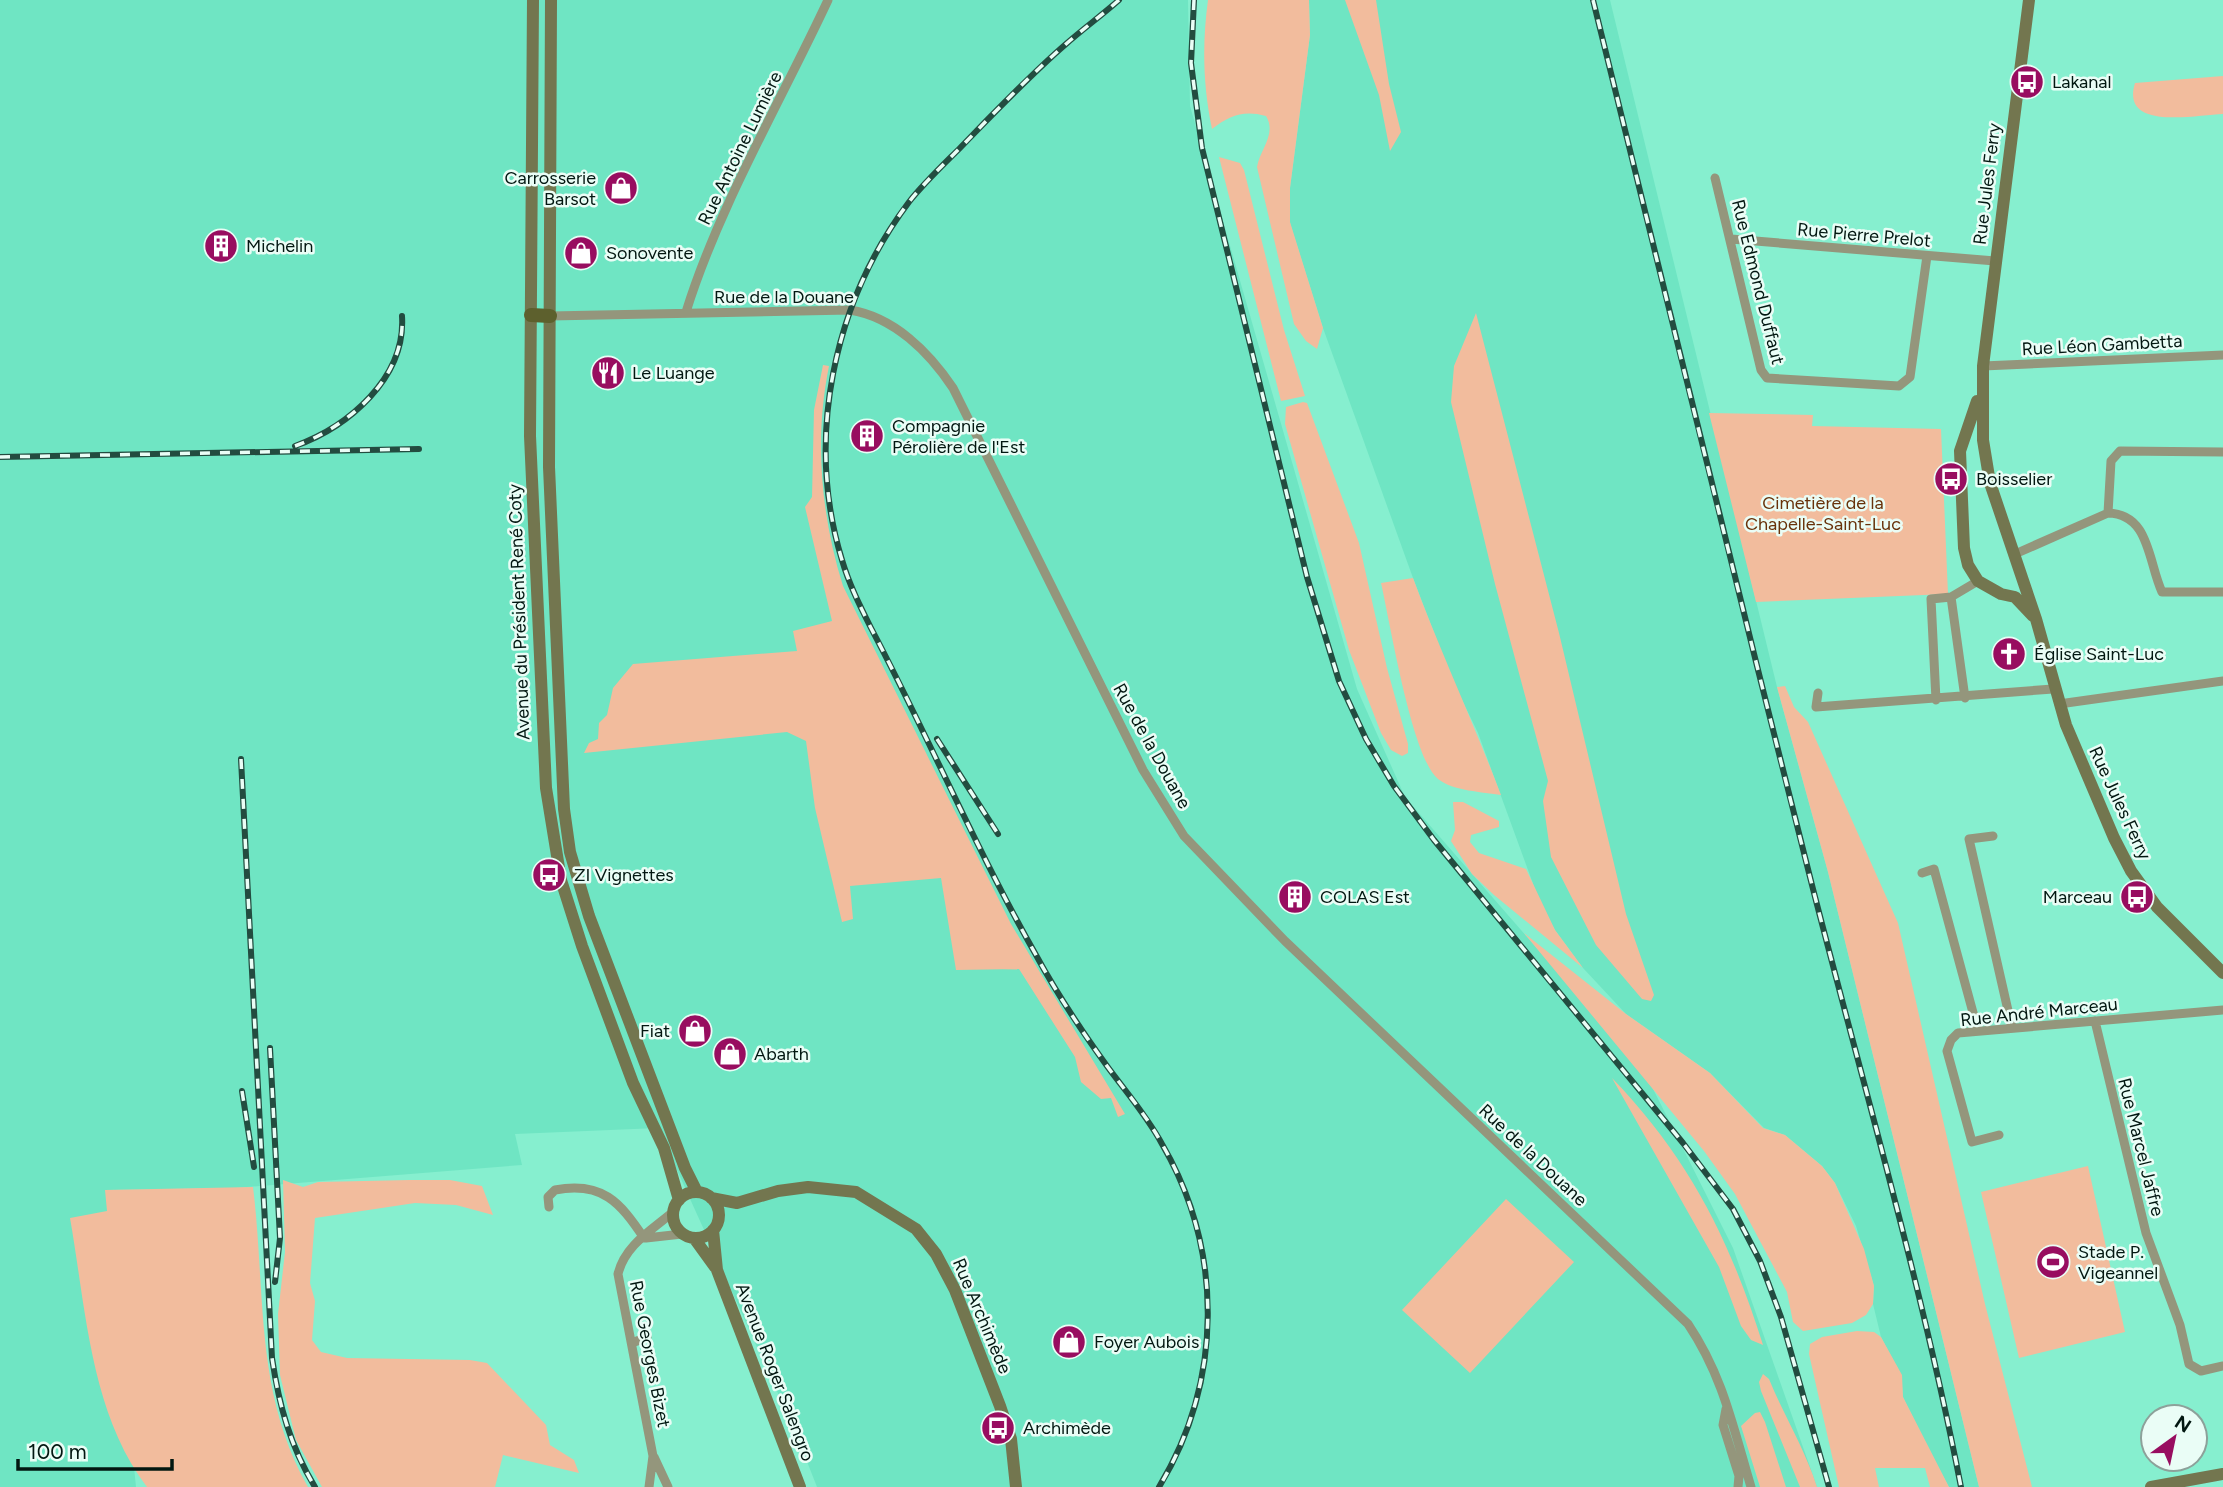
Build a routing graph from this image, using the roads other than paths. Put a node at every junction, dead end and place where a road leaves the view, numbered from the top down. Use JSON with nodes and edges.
{"nodes":[{"id":1,"x":533,"y":0,"type":"edge"},
{"id":2,"x":551,"y":0,"type":"edge"},
{"id":3,"x":828,"y":0,"type":"edge"},
{"id":4,"x":2029,"y":0,"type":"edge"},
{"id":5,"x":1715,"y":178,"type":"dead end"},
{"id":6,"x":1731,"y":239,"type":"junction"},
{"id":7,"x":1927,"y":256,"type":"junction"},
{"id":8,"x":1995,"y":261,"type":"junction"},
{"id":9,"x":686,"y":312,"type":"junction"},
{"id":10,"x":531,"y":315,"type":"junction"},
{"id":11,"x":550,"y":316,"type":"junction"},
{"id":12,"x":2223,"y":355,"type":"edge"},
{"id":13,"x":1983,"y":370,"type":"junction"},
{"id":14,"x":1964,"y":438,"type":"junction"},
{"id":15,"x":1983,"y":440,"type":"junction"},
{"id":16,"x":2223,"y":452,"type":"edge"},
{"id":17,"x":2108,"y":513,"type":"junction"},
{"id":18,"x":2015,"y":554,"type":"junction"},
{"id":19,"x":1978,"y":580,"type":"junction"},
{"id":20,"x":2024,"y":582,"type":"junction"},
{"id":21,"x":2223,"y":592,"type":"edge"},
{"id":22,"x":1951,"y":597,"type":"junction"},
{"id":23,"x":2015,"y":597,"type":"junction"},
{"id":24,"x":2036,"y":619,"type":"junction"},
{"id":25,"x":2223,"y":681,"type":"edge"},
{"id":26,"x":2053,"y":689,"type":"junction"},
{"id":27,"x":1818,"y":693,"type":"dead end"},
{"id":28,"x":1965,"y":698,"type":"junction"},
{"id":29,"x":1936,"y":700,"type":"junction"},
{"id":30,"x":2059,"y":704,"type":"junction"},
{"id":31,"x":1993,"y":836,"type":"dead end"},
{"id":32,"x":1922,"y":873,"type":"dead end"},
{"id":33,"x":2223,"y":973,"type":"edge"},
{"id":34,"x":2223,"y":1010,"type":"edge"},
{"id":35,"x":2095,"y":1021,"type":"junction"},
{"id":36,"x":2012,"y":1028,"type":"junction"},
{"id":37,"x":1978,"y":1031,"type":"junction"},
{"id":38,"x":1998,"y":1135,"type":"dead end"},
{"id":39,"x":697,"y":1192,"type":"junction"},
{"id":40,"x":711,"y":1198,"type":"junction"},
{"id":41,"x":737,"y":1203,"type":"junction"},
{"id":42,"x":676,"y":1206,"type":"junction"},
{"id":43,"x":549,"y":1207,"type":"dead end"},
{"id":44,"x":715,"y":1227,"type":"junction"},
{"id":45,"x":688,"y":1236,"type":"junction"},
{"id":46,"x":644,"y":1238,"type":"junction"},
{"id":47,"x":717,"y":1270,"type":"junction"},
{"id":48,"x":647,"y":1336,"type":"dead end"},
{"id":49,"x":632,"y":1343,"type":"junction"},
{"id":50,"x":2223,"y":1366,"type":"edge"},
{"id":51,"x":1727,"y":1403,"type":"junction"},
{"id":52,"x":653,"y":1456,"type":"junction"},
{"id":53,"x":2223,"y":1474,"type":"edge"},
{"id":54,"x":649,"y":1487,"type":"edge"},
{"id":55,"x":668,"y":1487,"type":"edge"},
{"id":56,"x":800,"y":1487,"type":"edge"},
{"id":57,"x":1016,"y":1487,"type":"edge"},
{"id":58,"x":1738,"y":1487,"type":"edge"},
{"id":59,"x":1751,"y":1487,"type":"edge"},
{"id":60,"x":2151,"y":1487,"type":"edge"}],
"edges":[{"from":1,"to":10,"type":"main road","name":"Avenue du Président René Coty"},
{"from":2,"to":11,"type":"main road","name":"Avenue du Président René Coty"},
{"from":3,"to":9,"type":"street","name":"Rue Antoine Lumière"},
{"from":4,"to":8,"type":"main road","name":"Rue Jules Ferry"},
{"from":5,"to":6,"type":"street","name":"Rue Edmond Duffaut"},
{"from":6,"to":7,"type":"street","name":"Rue Pierre Prelot"},
{"from":6,"to":7,"type":"street","name":"Rue Edmond Duffaut"},
{"from":7,"to":8,"type":"street","name":"Rue Pierre Prelot"},
{"from":8,"to":13,"type":"main road","name":"Rue Jules Ferry"},
{"from":9,"to":11,"type":"street","name":"Rue de la Douane"},
{"from":9,"to":51,"type":"street","name":"Rue de la Douane"},
{"from":10,"to":11,"type":"main road"},
{"from":10,"to":42,"type":"main road","name":"Avenue du Président René Coty"},
{"from":11,"to":39,"type":"main road","name":"Avenue du Président René Coty"},
{"from":12,"to":13,"type":"street","name":"Rue Léon Gambetta"},
{"from":13,"to":14,"type":"main road","name":"Rue Jules Ferry"},
{"from":13,"to":15,"type":"main road","name":"Rue Jules Ferry"},
{"from":14,"to":15,"type":"main road"},
{"from":14,"to":19,"type":"main road","name":"Rue Jules Ferry"},
{"from":15,"to":18,"type":"main road","name":"Rue Jules Ferry"},
{"from":16,"to":17,"type":"street"},
{"from":17,"to":18,"type":"street"},
{"from":17,"to":21,"type":"street"},
{"from":18,"to":20,"type":"main road","name":"Rue Jules Ferry"},
{"from":19,"to":22,"type":"street"},
{"from":19,"to":23,"type":"main road"},
{"from":20,"to":23,"type":"main road"},
{"from":20,"to":24,"type":"main road","name":"Rue Jules Ferry"},
{"from":22,"to":28,"type":"street"},
{"from":22,"to":29,"type":"street"},
{"from":23,"to":24,"type":"main road"},
{"from":24,"to":26,"type":"main road","name":"Rue Jules Ferry"},
{"from":25,"to":30,"type":"street"},
{"from":26,"to":28,"type":"street"},
{"from":26,"to":30,"type":"main road","name":"Rue Jules Ferry"},
{"from":27,"to":29,"type":"street"},
{"from":28,"to":29,"type":"street"},
{"from":30,"to":33,"type":"main road","name":"Rue Jules Ferry"},
{"from":31,"to":36,"type":"street"},
{"from":32,"to":37,"type":"street"},
{"from":34,"to":35,"type":"street","name":"Rue André Marceau"},
{"from":35,"to":36,"type":"street","name":"Rue André Marceau"},
{"from":35,"to":50,"type":"street","name":"Rue Marcel Jaffre"},
{"from":36,"to":37,"type":"street","name":"Rue André Marceau"},
{"from":37,"to":38,"type":"street","name":"Rue André Marceau"},
{"from":39,"to":40,"type":"main road"},
{"from":39,"to":42,"type":"main road"},
{"from":40,"to":41,"type":"main road","name":"Rue Archimède"},
{"from":40,"to":44,"type":"main road"},
{"from":41,"to":44,"type":"main road"},
{"from":41,"to":57,"type":"main road","name":"Rue Archimède"},
{"from":42,"to":45,"type":"main road"},
{"from":42,"to":46,"type":"street","name":"Rue Georges Bizet"},
{"from":43,"to":46,"type":"street"},
{"from":44,"to":45,"type":"main road"},
{"from":44,"to":47,"type":"main road","name":"Avenue Roger Salengro"},
{"from":45,"to":46,"type":"street"},
{"from":45,"to":47,"type":"main road","name":"Avenue Roger Salengro"},
{"from":46,"to":49,"type":"street","name":"Rue Georges Bizet"},
{"from":47,"to":56,"type":"main road","name":"Avenue Roger Salengro"},
{"from":48,"to":49,"type":"street"},
{"from":49,"to":52,"type":"street","name":"Rue Georges Bizet"},
{"from":51,"to":58,"type":"street","name":"Rue de la Douane"},
{"from":51,"to":59,"type":"street","name":"Rue de la Douane"},
{"from":52,"to":54,"type":"street","name":"Rue Georges Bizet"},
{"from":52,"to":55,"type":"street"},
{"from":53,"to":60,"type":"main road"}]}
